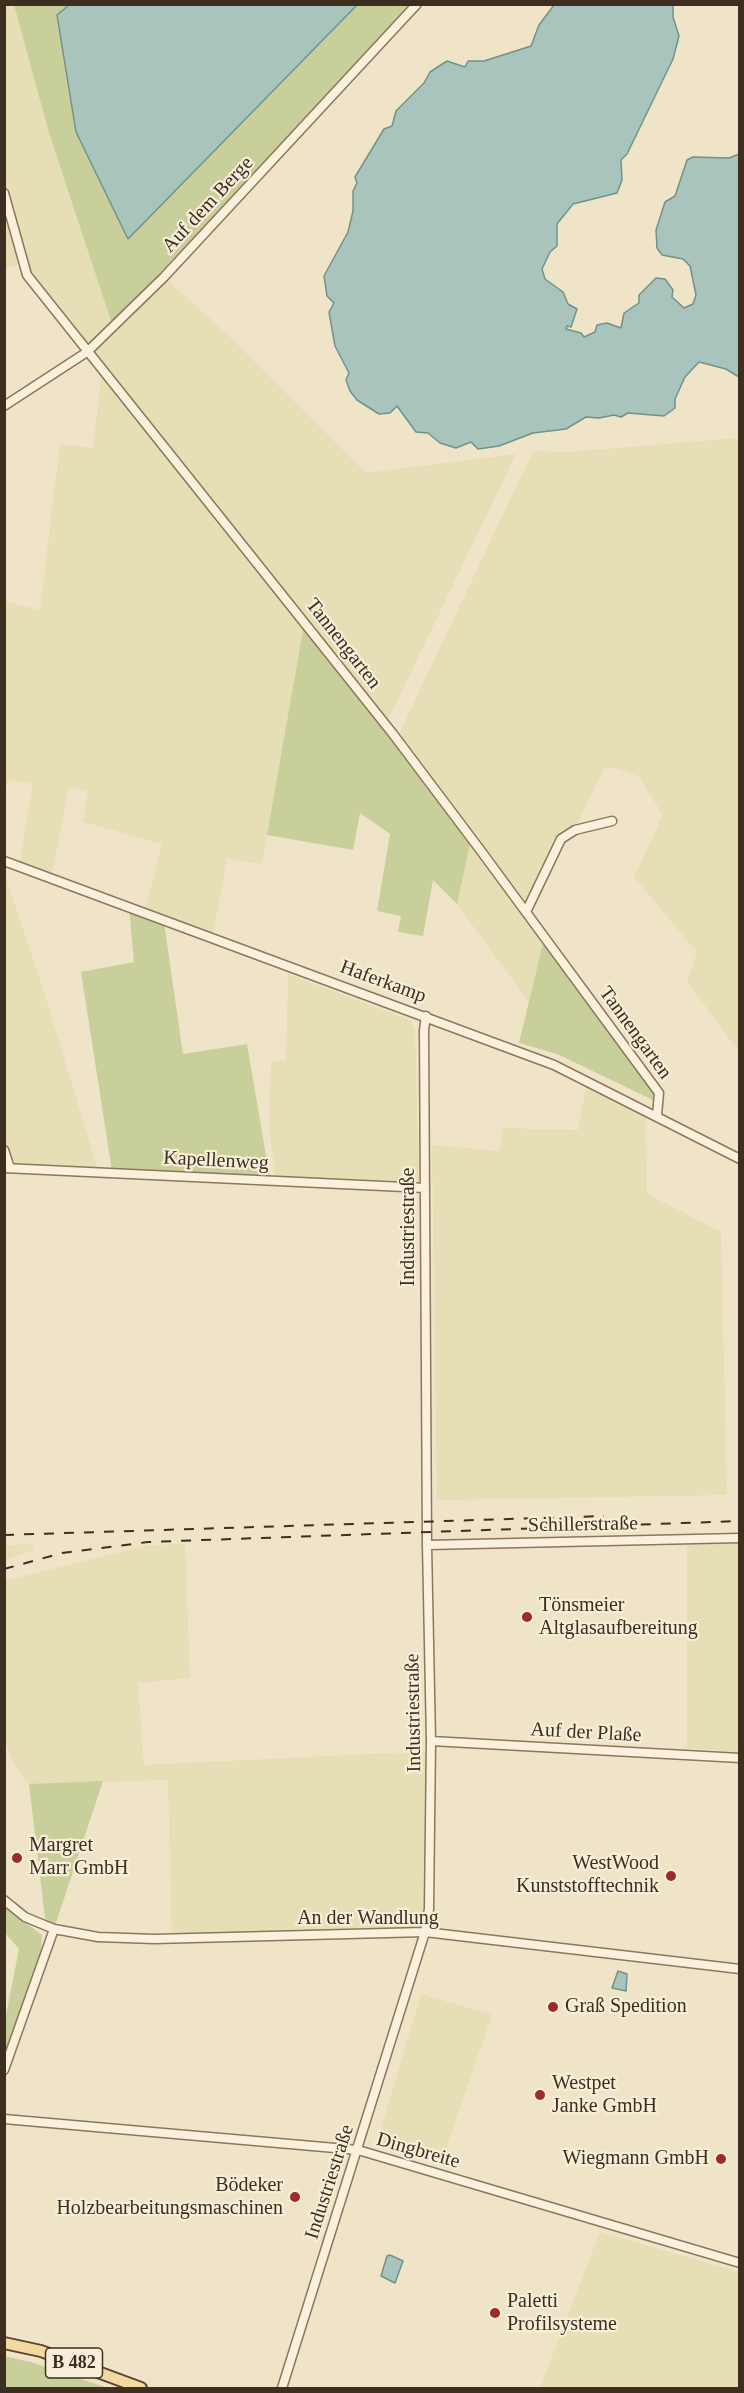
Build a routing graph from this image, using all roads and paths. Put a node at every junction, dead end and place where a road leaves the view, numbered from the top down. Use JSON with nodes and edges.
{"nodes":[{"id":1,"x":417,"y":4,"type":"edge"},
{"id":2,"x":4,"y":193,"type":"edge"},
{"id":3,"x":87,"y":352,"type":"junction"},
{"id":4,"x":4,"y":406,"type":"edge"},
{"id":5,"x":612,"y":821,"type":"dead end"},
{"id":6,"x":4,"y":861,"type":"edge"},
{"id":7,"x":526,"y":912,"type":"junction"},
{"id":8,"x":426,"y":1016,"type":"junction"},
{"id":9,"x":657,"y":1115,"type":"junction"},
{"id":10,"x":4,"y":1149,"type":"edge"},
{"id":11,"x":740,"y":1159,"type":"edge"},
{"id":12,"x":7,"y":1168,"type":"edge"},
{"id":13,"x":425,"y":1188,"type":"junction"},
{"id":14,"x":740,"y":1538,"type":"edge"},
{"id":15,"x":427,"y":1545,"type":"junction"},
{"id":16,"x":431,"y":1741,"type":"junction"},
{"id":17,"x":740,"y":1758,"type":"edge"},
{"id":18,"x":4,"y":1900,"type":"edge"},
{"id":19,"x":54,"y":1929,"type":"junction"},
{"id":20,"x":425,"y":1932,"type":"junction"},
{"id":21,"x":740,"y":1969,"type":"edge"},
{"id":22,"x":4,"y":2070,"type":"edge"},
{"id":23,"x":4,"y":2119,"type":"edge"},
{"id":24,"x":358,"y":2150,"type":"junction"},
{"id":25,"x":740,"y":2263,"type":"edge"},
{"id":26,"x":4,"y":2343,"type":"edge"},
{"id":27,"x":141,"y":2388,"type":"edge"},
{"id":28,"x":282,"y":2388,"type":"edge"}],
"edges":[{"from":1,"to":3,"type":"street","name":"Auf dem Berge"},
{"from":2,"to":3,"type":"street","name":"Tannengarten"},
{"from":3,"to":4,"type":"street","name":"Auf dem Berge"},
{"from":3,"to":7,"type":"street","name":"Tannengarten"},
{"from":5,"to":7,"type":"street"},
{"from":6,"to":8,"type":"street","name":"Haferkamp"},
{"from":7,"to":9,"type":"street","name":"Tannengarten"},
{"from":8,"to":9,"type":"street","name":"Haferkamp"},
{"from":8,"to":13,"type":"street","name":"Industriestraße"},
{"from":9,"to":11,"type":"street","name":"Haferkamp"},
{"from":10,"to":12,"type":"street"},
{"from":12,"to":13,"type":"street","name":"Kapellenweg"},
{"from":13,"to":15,"type":"street","name":"Industriestraße"},
{"from":14,"to":15,"type":"street","name":"Schillerstraße"},
{"from":15,"to":16,"type":"street","name":"Industriestraße"},
{"from":16,"to":17,"type":"street","name":"Auf der Plaße"},
{"from":16,"to":20,"type":"street","name":"Industriestraße"},
{"from":18,"to":19,"type":"street","name":"An der Wandlung"},
{"from":19,"to":20,"type":"street","name":"An der Wandlung"},
{"from":19,"to":22,"type":"street"},
{"from":20,"to":21,"type":"street","name":"An der Wandlung"},
{"from":20,"to":24,"type":"street","name":"Industriestraße"},
{"from":23,"to":24,"type":"street","name":"Dingbreite"},
{"from":24,"to":25,"type":"street","name":"Dingbreite"},
{"from":24,"to":28,"type":"street","name":"Industriestraße"},
{"from":26,"to":27,"type":"main road","number":"B 482"}]}
